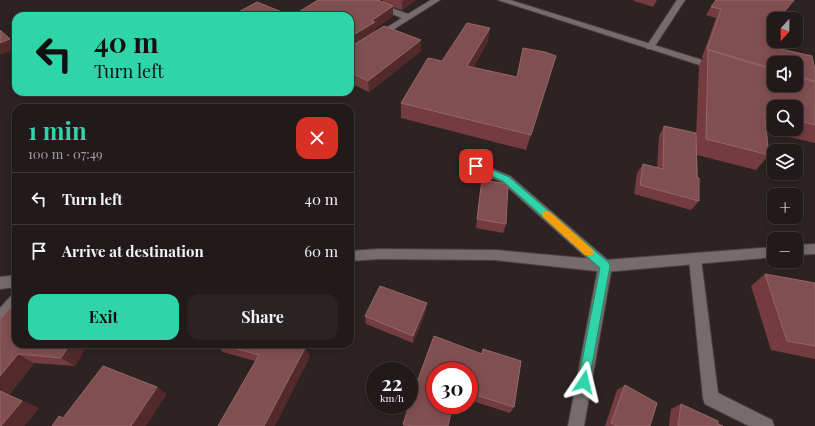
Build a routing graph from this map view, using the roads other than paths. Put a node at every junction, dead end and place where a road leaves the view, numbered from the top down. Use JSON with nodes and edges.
{"nodes":[{"id":1,"x":362,"y":0,"type":"edge"},
{"id":2,"x":436,"y":0,"type":"edge"},
{"id":3,"x":502,"y":0,"type":"edge"},
{"id":4,"x":681,"y":0,"type":"edge"},
{"id":5,"x":408,"y":17,"type":"junction"},
{"id":6,"x":650,"y":47,"type":"junction"},
{"id":7,"x":354,"y":51,"type":"edge"},
{"id":8,"x":723,"y":69,"type":"edge"},
{"id":9,"x":476,"y":166,"type":"dead end"},
{"id":10,"x":815,"y":249,"type":"edge"},
{"id":11,"x":803,"y":250,"type":"edge"},
{"id":12,"x":767,"y":253,"type":"edge"},
{"id":13,"x":354,"y":256,"type":"edge"},
{"id":14,"x":695,"y":259,"type":"junction"},
{"id":15,"x":605,"y":266,"type":"junction"},
{"id":16,"x":12,"y":282,"type":"edge"},
{"id":17,"x":0,"y":283,"type":"edge"},
{"id":18,"x":12,"y":305,"type":"edge"},
{"id":19,"x":0,"y":319,"type":"edge"},
{"id":20,"x":576,"y":426,"type":"edge"},
{"id":21,"x":766,"y":426,"type":"edge"}],
"edges":[{"from":1,"to":5,"type":"street"},
{"from":2,"to":5,"type":"street"},
{"from":3,"to":6,"type":"street"},
{"from":4,"to":6,"type":"street"},
{"from":5,"to":7,"type":"street"},
{"from":6,"to":8,"type":"street"},
{"from":9,"to":15,"type":"street"},
{"from":10,"to":11,"type":"street"},
{"from":12,"to":14,"type":"street"},
{"from":13,"to":15,"type":"street"},
{"from":14,"to":15,"type":"street"},
{"from":14,"to":21,"type":"street"},
{"from":15,"to":20,"type":"street"},
{"from":16,"to":17,"type":"street"},
{"from":18,"to":19,"type":"street"}]}
